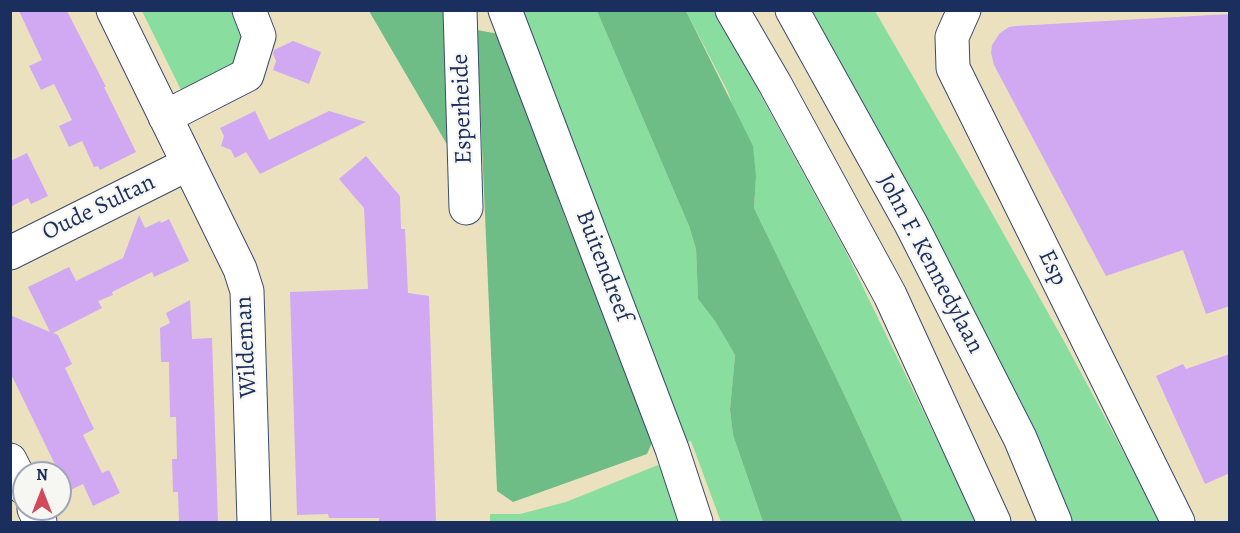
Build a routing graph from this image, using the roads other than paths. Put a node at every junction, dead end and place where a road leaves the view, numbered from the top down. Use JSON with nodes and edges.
{"nodes":[{"id":1,"x":113,"y":10,"type":"edge"},
{"id":2,"x":249,"y":10,"type":"edge"},
{"id":3,"x":460,"y":10,"type":"edge"},
{"id":4,"x":505,"y":10,"type":"edge"},
{"id":5,"x":732,"y":10,"type":"edge"},
{"id":6,"x":792,"y":10,"type":"edge"},
{"id":7,"x":964,"y":10,"type":"edge"},
{"id":8,"x":165,"y":117,"type":"junction"},
{"id":9,"x":188,"y":164,"type":"junction"},
{"id":10,"x":466,"y":208,"type":"dead end"},
{"id":11,"x":10,"y":253,"type":"edge"},
{"id":12,"x":254,"y":522,"type":"edge"},
{"id":13,"x":696,"y":522,"type":"edge"},
{"id":14,"x":994,"y":522,"type":"edge"},
{"id":15,"x":1055,"y":522,"type":"edge"},
{"id":16,"x":1178,"y":522,"type":"edge"}],
"edges":[{"from":1,"to":8,"type":"main road","name":"Wildeman"},
{"from":2,"to":8,"type":"main road"},
{"from":3,"to":10,"type":"main road","name":"Esperheide"},
{"from":4,"to":13,"type":"main road","name":"Buitendreef"},
{"from":5,"to":14,"type":"main road","name":"John F. Kennedylaan"},
{"from":6,"to":15,"type":"main road","name":"John F. Kennedylaan"},
{"from":7,"to":16,"type":"main road","name":"Esp"},
{"from":8,"to":9,"type":"main road","name":"Wildeman"},
{"from":9,"to":11,"type":"main road","name":"Oude Sultan"},
{"from":9,"to":12,"type":"main road","name":"Wildeman"}]}
